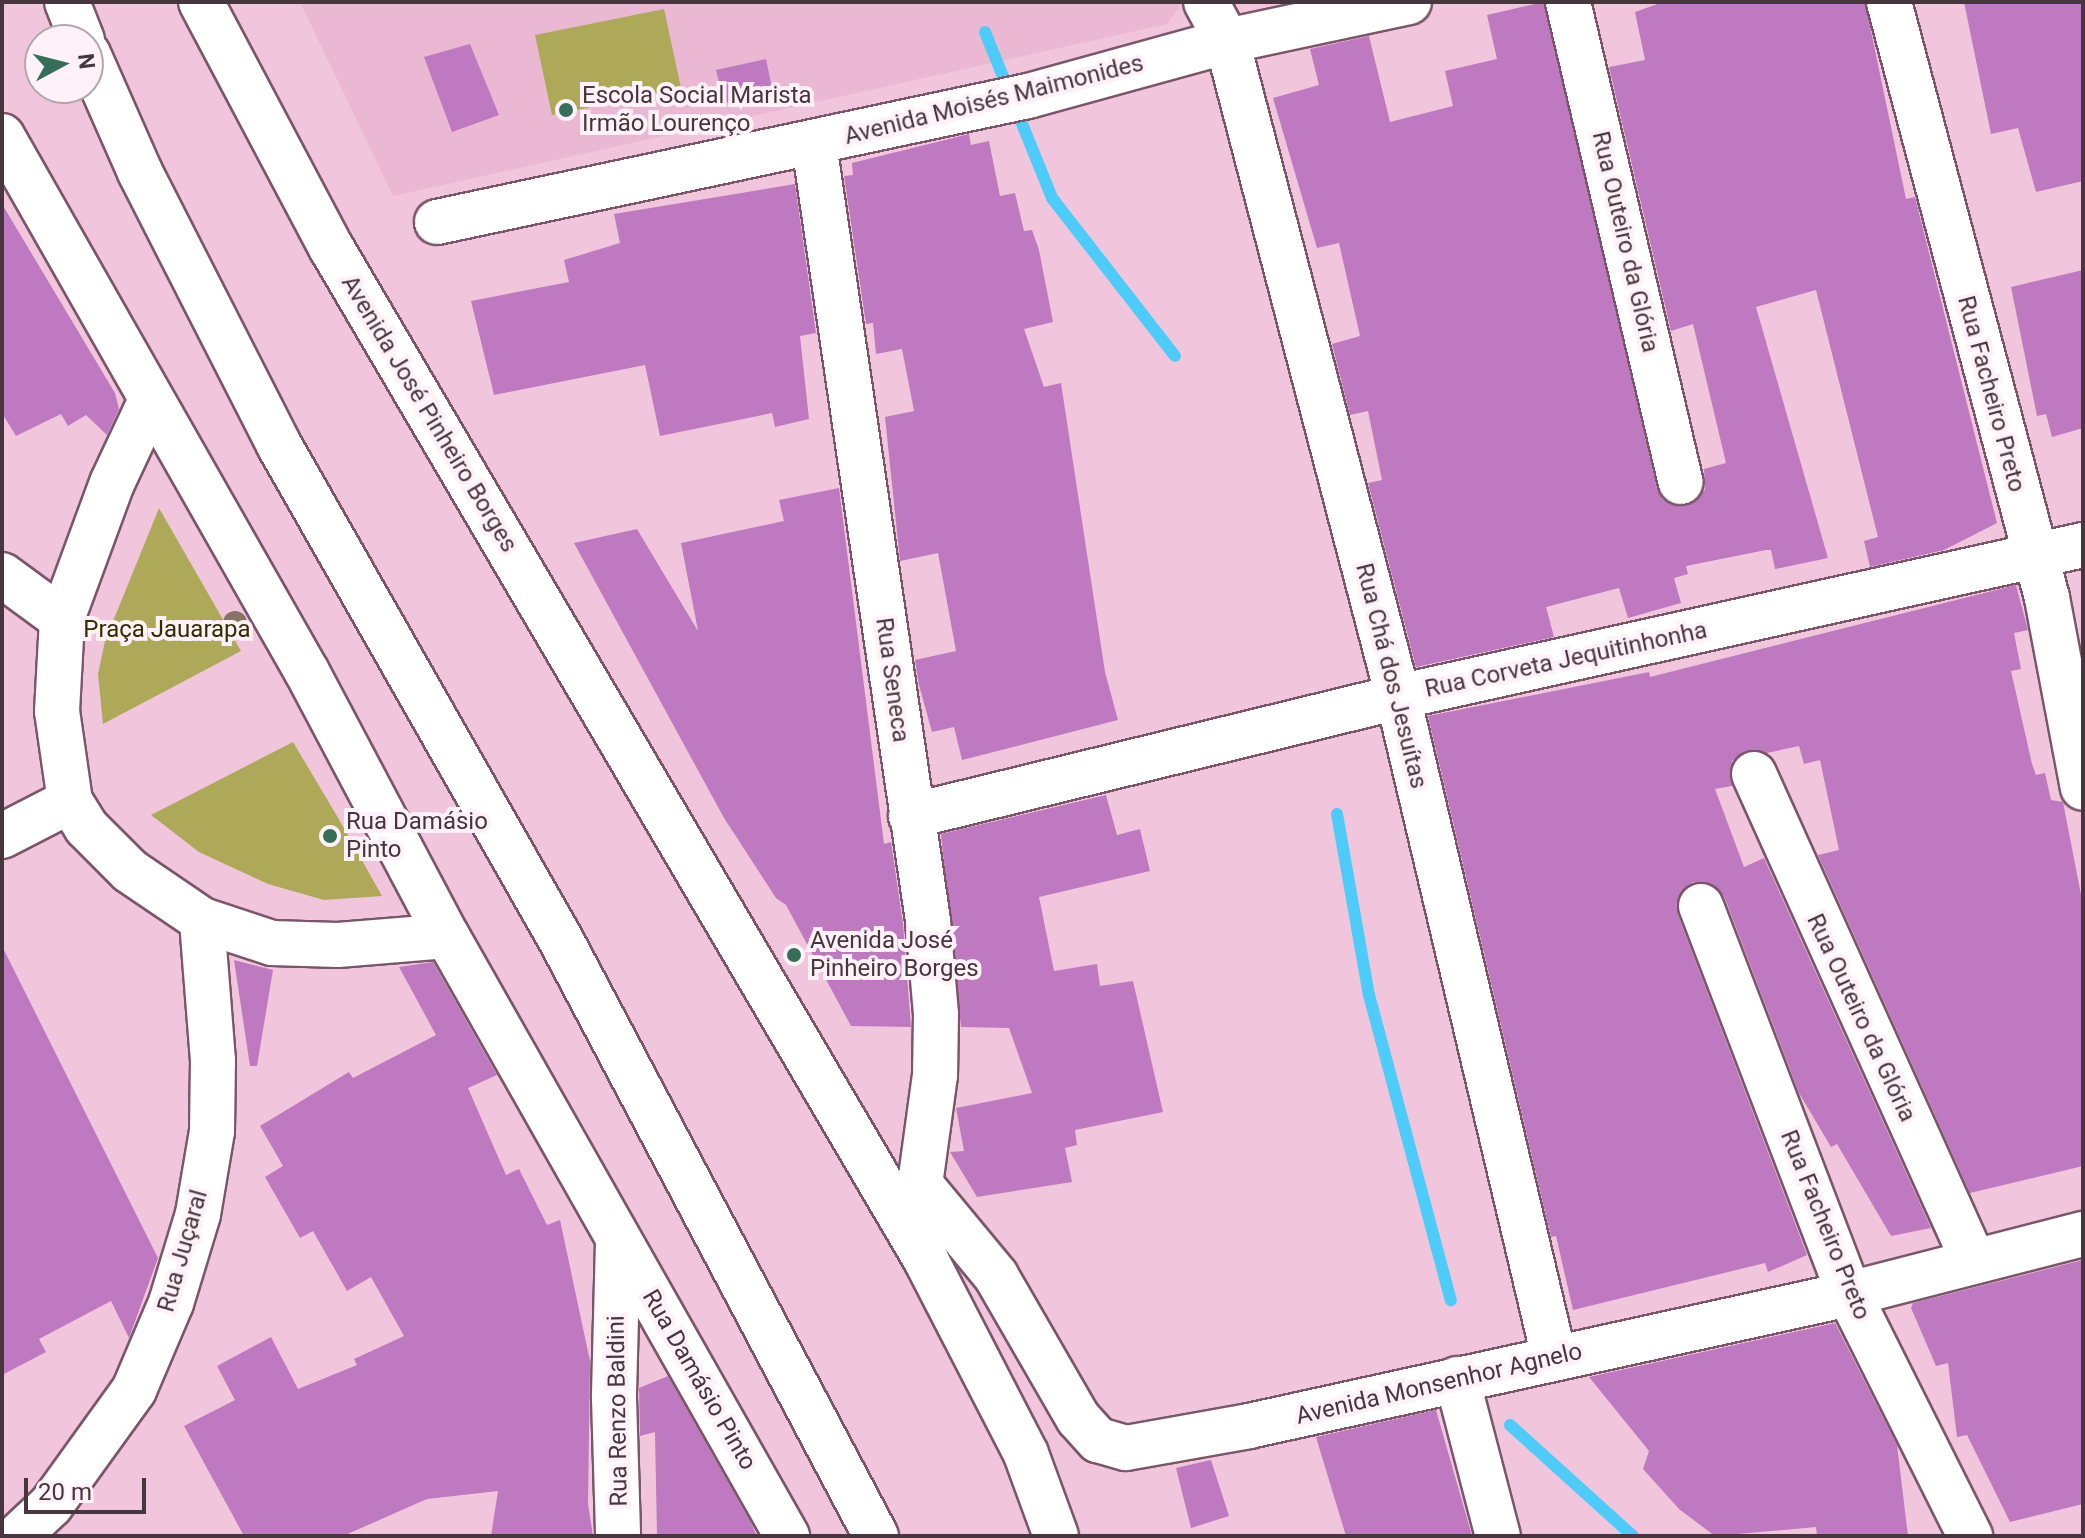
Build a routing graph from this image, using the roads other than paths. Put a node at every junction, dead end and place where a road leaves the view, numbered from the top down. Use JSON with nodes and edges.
{"nodes":[{"id":1,"x":67,"y":2,"type":"edge"},
{"id":2,"x":201,"y":2,"type":"edge"},
{"id":3,"x":1206,"y":2,"type":"edge"},
{"id":4,"x":1409,"y":2,"type":"edge"},
{"id":5,"x":1568,"y":2,"type":"edge"},
{"id":6,"x":1889,"y":2,"type":"edge"},
{"id":7,"x":76,"y":24,"type":"edge"},
{"id":8,"x":1227,"y":41,"type":"junction"},
{"id":9,"x":104,"y":90,"type":"edge"},
{"id":10,"x":2,"y":136,"type":"edge"},
{"id":11,"x":814,"y":144,"type":"junction"},
{"id":12,"x":437,"y":222,"type":"dead end"},
{"id":13,"x":150,"y":402,"type":"junction"},
{"id":14,"x":1681,"y":482,"type":"dead end"},
{"id":15,"x":2083,"y":545,"type":"edge"},
{"id":16,"x":2036,"y":557,"type":"junction"},
{"id":17,"x":2,"y":575,"type":"edge"},
{"id":18,"x":62,"y":619,"type":"junction"},
{"id":19,"x":1398,"y":697,"type":"junction"},
{"id":20,"x":1754,"y":774,"type":"dead end"},
{"id":21,"x":2083,"y":788,"type":"edge"},
{"id":22,"x":70,"y":801,"type":"junction"},
{"id":23,"x":911,"y":816,"type":"junction"},
{"id":24,"x":2,"y":836,"type":"edge"},
{"id":25,"x":1701,"y":906,"type":"dead end"},
{"id":26,"x":202,"y":920,"type":"junction"},
{"id":27,"x":447,"y":936,"type":"junction"},
{"id":28,"x":906,"y":1193,"type":"junction"},
{"id":29,"x":2083,"y":1234,"type":"edge"},
{"id":30,"x":618,"y":1238,"type":"junction"},
{"id":31,"x":1973,"y":1260,"type":"junction"},
{"id":32,"x":1849,"y":1294,"type":"junction"},
{"id":33,"x":1547,"y":1358,"type":"junction"},
{"id":34,"x":1463,"y":1377,"type":"junction"},
{"id":35,"x":18,"y":1536,"type":"edge"},
{"id":36,"x":618,"y":1536,"type":"edge"},
{"id":37,"x":787,"y":1536,"type":"edge"},
{"id":38,"x":876,"y":1536,"type":"edge"},
{"id":39,"x":1056,"y":1536,"type":"edge"},
{"id":40,"x":1498,"y":1536,"type":"edge"},
{"id":41,"x":1970,"y":1536,"type":"edge"}],
"edges":[{"from":1,"to":7,"type":"street"},
{"from":2,"to":28,"type":"street","name":"Avenida José Pinheiro Borges"},
{"from":3,"to":8,"type":"street","name":"Rua Chá dos Jesuítas"},
{"from":4,"to":8,"type":"street","name":"Avenida Moisés Maimonides"},
{"from":5,"to":14,"type":"street","name":"Rua Outeiro da Glória"},
{"from":6,"to":16,"type":"street","name":"Rua Facheiro Preto"},
{"from":8,"to":11,"type":"street","name":"Avenida Moisés Maimonides"},
{"from":8,"to":19,"type":"street","name":"Rua Chá dos Jesuítas"},
{"from":9,"to":38,"type":"street"},
{"from":10,"to":13,"type":"street","name":"Rua Damásio Pinto"},
{"from":11,"to":12,"type":"street","name":"Avenida Moisés Maimonides"},
{"from":11,"to":23,"type":"street","name":"Rua Seneca"},
{"from":13,"to":18,"type":"street"},
{"from":13,"to":27,"type":"street","name":"Rua Damásio Pinto"},
{"from":15,"to":16,"type":"street","name":"Rua Corveta Jequitinhonha"},
{"from":16,"to":19,"type":"street","name":"Rua Corveta Jequitinhonha"},
{"from":16,"to":21,"type":"street","name":"Rua Facheiro Preto"},
{"from":17,"to":18,"type":"street"},
{"from":18,"to":22,"type":"street"},
{"from":19,"to":23,"type":"street","name":"Rua Corveta Jequitinhonha"},
{"from":19,"to":33,"type":"street","name":"Rua Chá dos Jesuítas"},
{"from":20,"to":31,"type":"street","name":"Rua Outeiro da Glória"},
{"from":22,"to":24,"type":"street"},
{"from":22,"to":26,"type":"street"},
{"from":23,"to":28,"type":"street","name":"Rua Seneca"},
{"from":25,"to":32,"type":"street","name":"Rua Facheiro Preto"},
{"from":26,"to":27,"type":"street"},
{"from":26,"to":35,"type":"street","name":"Rua Juçaral"},
{"from":27,"to":30,"type":"street","name":"Rua Damásio Pinto"},
{"from":28,"to":34,"type":"street","name":"Avenida Monsenhor Agnelo"},
{"from":28,"to":39,"type":"street","name":"Avenida José Pinheiro Borges"},
{"from":29,"to":31,"type":"street","name":"Avenida Monsenhor Agnelo"},
{"from":30,"to":36,"type":"street","name":"Rua Renzo Baldini"},
{"from":30,"to":37,"type":"street","name":"Rua Damásio Pinto"},
{"from":31,"to":32,"type":"street","name":"Avenida Monsenhor Agnelo"},
{"from":32,"to":33,"type":"street","name":"Avenida Monsenhor Agnelo"},
{"from":32,"to":41,"type":"street","name":"Rua Facheiro Preto"},
{"from":33,"to":34,"type":"street","name":"Avenida Monsenhor Agnelo"},
{"from":34,"to":40,"type":"street"}]}
